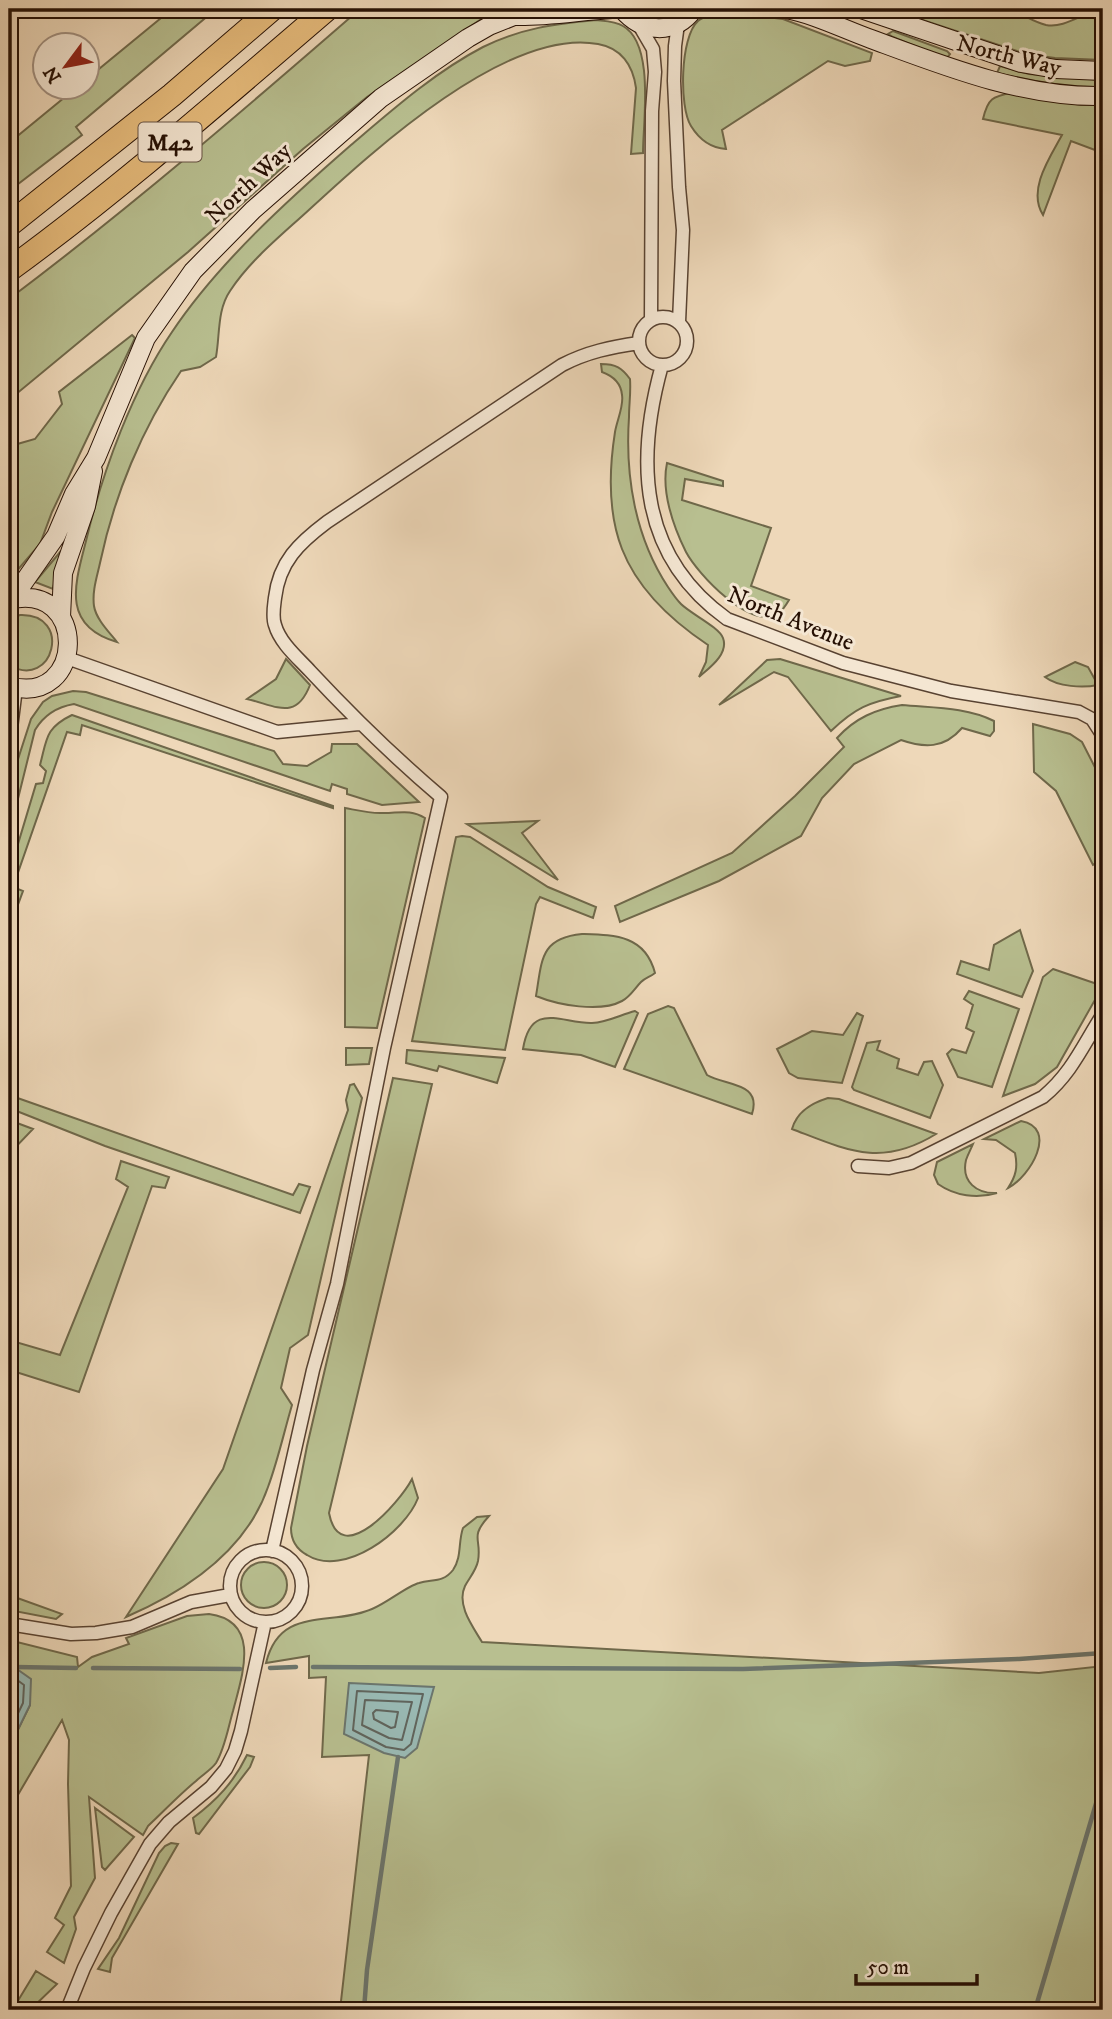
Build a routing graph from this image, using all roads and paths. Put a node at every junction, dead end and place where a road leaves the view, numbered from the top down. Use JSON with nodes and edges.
{"nodes":[{"id":1,"x":272,"y":9,"type":"edge"},
{"id":2,"x":327,"y":9,"type":"edge"},
{"id":3,"x":612,"y":9,"type":"edge"},
{"id":4,"x":622,"y":9,"type":"edge"},
{"id":5,"x":694,"y":9,"type":"edge"},
{"id":6,"x":785,"y":9,"type":"edge"},
{"id":7,"x":862,"y":9,"type":"edge"},
{"id":8,"x":518,"y":13,"type":"edge"},
{"id":9,"x":678,"y":24,"type":"junction"},
{"id":10,"x":639,"y":25,"type":"junction"},
{"id":11,"x":1103,"y":71,"type":"edge"},
{"id":12,"x":1103,"y":96,"type":"edge"},
{"id":13,"x":9,"y":225,"type":"edge"},
{"id":14,"x":9,"y":270,"type":"edge"},
{"id":15,"x":651,"y":320,"type":"junction"},
{"id":16,"x":679,"y":322,"type":"junction"},
{"id":17,"x":639,"y":343,"type":"junction"},
{"id":18,"x":662,"y":365,"type":"junction"},
{"id":19,"x":96,"y":458,"type":"junction"},
{"id":20,"x":11,"y":599,"type":"edge"},
{"id":21,"x":61,"y":617,"type":"junction"},
{"id":22,"x":67,"y":658,"type":"junction"},
{"id":23,"x":12,"y":687,"type":"edge"},
{"id":24,"x":359,"y":724,"type":"junction"},
{"id":25,"x":1103,"y":736,"type":"edge"},
{"id":26,"x":9,"y":744,"type":"edge"},
{"id":27,"x":1103,"y":1014,"type":"edge"},
{"id":28,"x":858,"y":1166,"type":"dead end"},
{"id":29,"x":272,"y":1551,"type":"junction"},
{"id":30,"x":230,"y":1595,"type":"junction"},
{"id":31,"x":265,"y":1622,"type":"junction"},
{"id":32,"x":9,"y":1624,"type":"edge"},
{"id":33,"x":67,"y":2010,"type":"edge"}],
"edges":[{"from":1,"to":13,"type":"highway","number":"M42"},
{"from":2,"to":14,"type":"highway","number":"M42"},
{"from":3,"to":8,"type":"street","name":"North Way"},
{"from":4,"to":10,"type":"street"},
{"from":5,"to":9,"type":"street"},
{"from":6,"to":12,"type":"street","name":"North Way"},
{"from":7,"to":11,"type":"street","name":"North Way"},
{"from":8,"to":19,"type":"street","name":"North Way"},
{"from":9,"to":10,"type":"street"},
{"from":9,"to":16,"type":"street"},
{"from":10,"to":15,"type":"street"},
{"from":15,"to":16,"type":"street"},
{"from":15,"to":17,"type":"street"},
{"from":16,"to":18,"type":"street"},
{"from":17,"to":18,"type":"street"},
{"from":17,"to":24,"type":"street"},
{"from":18,"to":25,"type":"street","name":"North Avenue"},
{"from":19,"to":20,"type":"street","name":"North Way"},
{"from":19,"to":21,"type":"street","name":"North Way"},
{"from":20,"to":21,"type":"street"},
{"from":21,"to":22,"type":"street","name":"North Way"},
{"from":22,"to":23,"type":"street"},
{"from":22,"to":24,"type":"street"},
{"from":23,"to":26,"type":"street"},
{"from":24,"to":29,"type":"street"},
{"from":27,"to":28,"type":"street"},
{"from":29,"to":30,"type":"street"},
{"from":29,"to":31,"type":"street"},
{"from":30,"to":31,"type":"street"},
{"from":30,"to":32,"type":"street"},
{"from":31,"to":33,"type":"street"}]}
